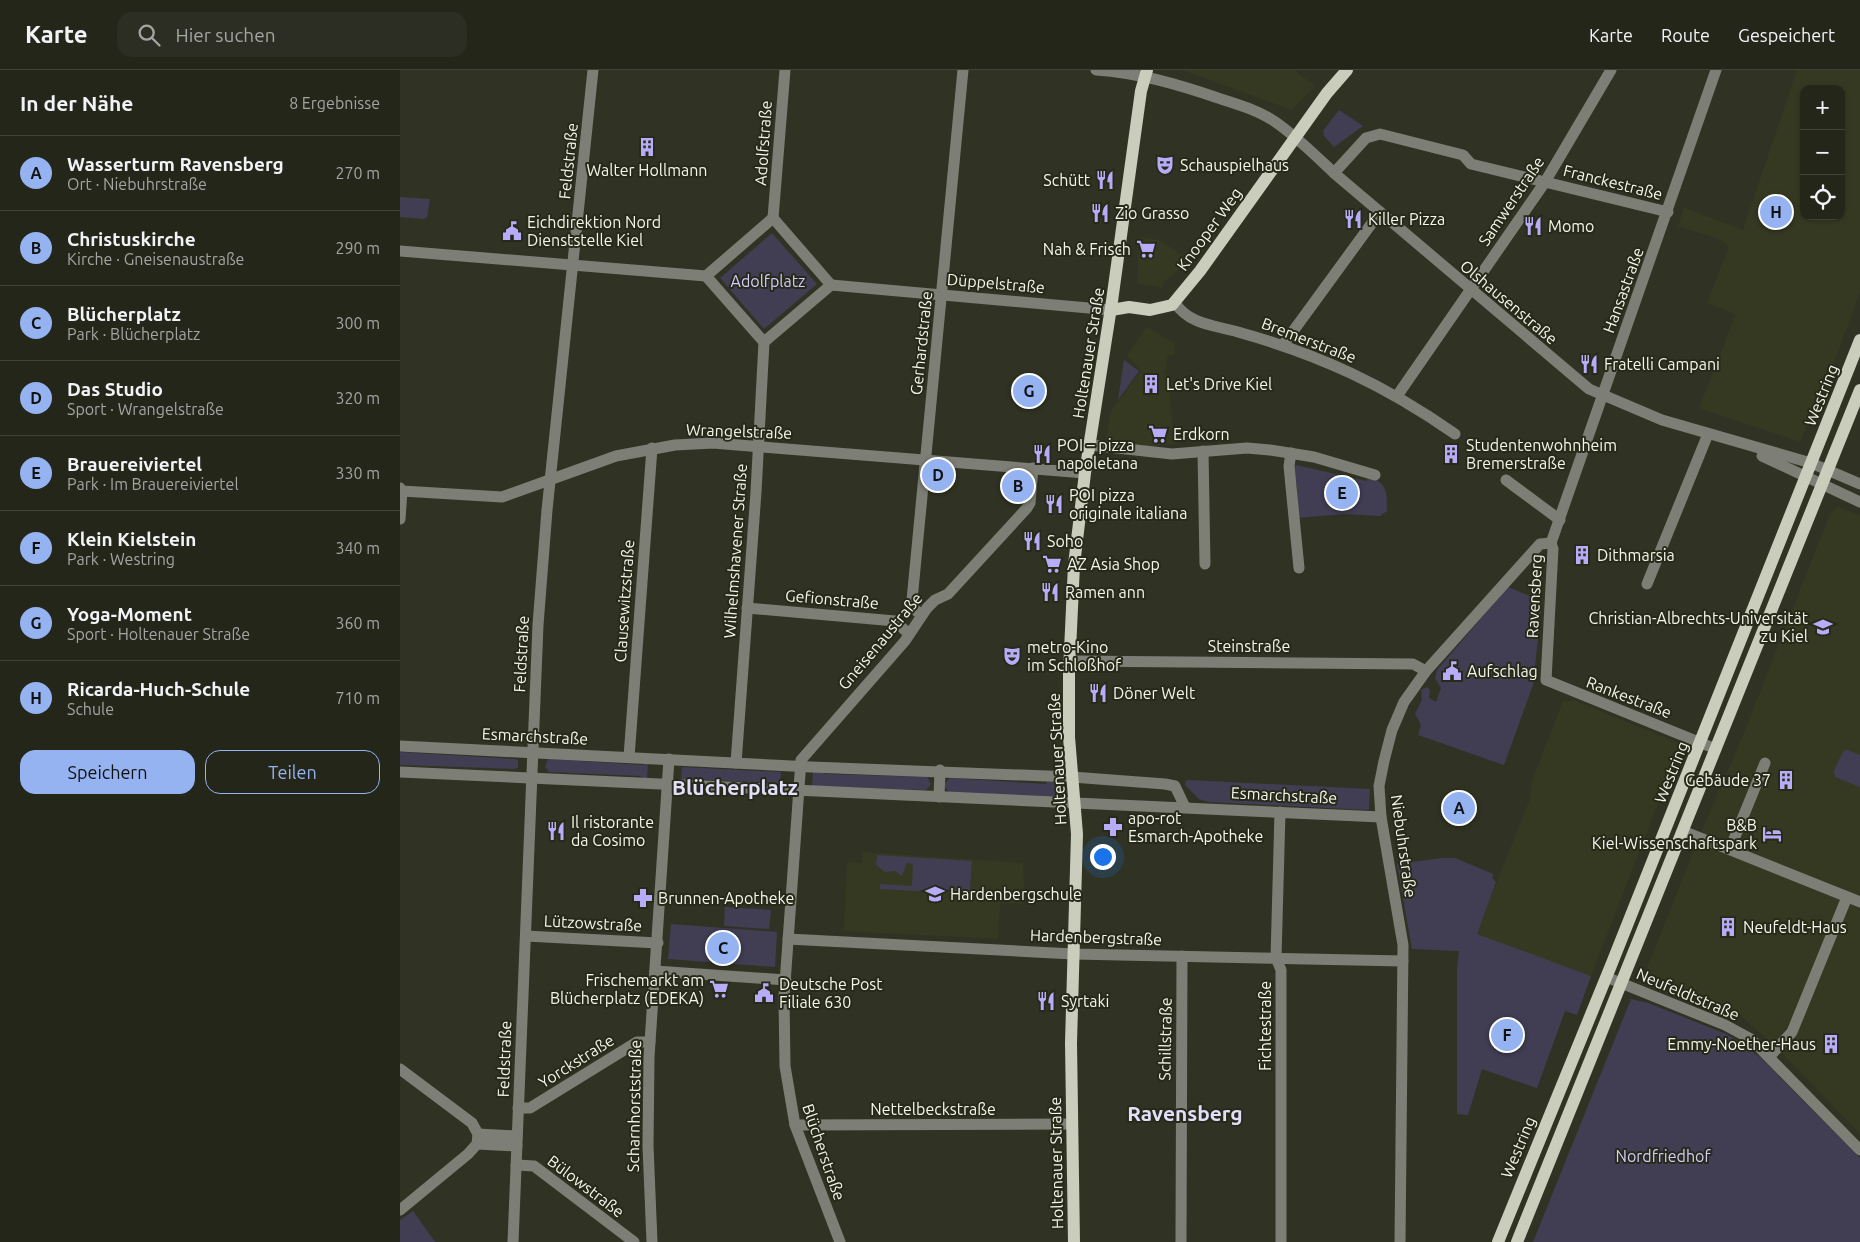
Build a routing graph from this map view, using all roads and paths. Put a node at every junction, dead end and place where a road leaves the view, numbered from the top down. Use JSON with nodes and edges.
{"nodes":[{"id":1,"x":593,"y":70,"type":"edge"},
{"id":2,"x":785,"y":70,"type":"edge"},
{"id":3,"x":963,"y":70,"type":"edge"},
{"id":4,"x":1096,"y":70,"type":"edge"},
{"id":5,"x":1347,"y":70,"type":"edge"},
{"id":6,"x":1611,"y":70,"type":"edge"},
{"id":7,"x":1716,"y":70,"type":"edge"},
{"id":8,"x":1146,"y":73,"type":"edge"},
{"id":9,"x":1295,"y":136,"type":"junction"},
{"id":10,"x":1334,"y":173,"type":"junction"},
{"id":11,"x":1545,"y":182,"type":"junction"},
{"id":12,"x":1380,"y":212,"type":"junction"},
{"id":13,"x":1668,"y":212,"type":"junction"},
{"id":14,"x":773,"y":218,"type":"junction"},
{"id":15,"x":400,"y":251,"type":"edge"},
{"id":16,"x":572,"y":266,"type":"junction"},
{"id":17,"x":706,"y":276,"type":"junction"},
{"id":18,"x":831,"y":285,"type":"junction"},
{"id":19,"x":1470,"y":290,"type":"junction"},
{"id":20,"x":942,"y":295,"type":"junction"},
{"id":21,"x":1111,"y":305,"type":"junction"},
{"id":22,"x":1166,"y":306,"type":"junction"},
{"id":23,"x":1860,"y":340,"type":"edge"},
{"id":24,"x":764,"y":342,"type":"junction"},
{"id":25,"x":1283,"y":345,"type":"junction"},
{"id":26,"x":1860,"y":390,"type":"edge"},
{"id":27,"x":1397,"y":396,"type":"junction"},
{"id":28,"x":1603,"y":396,"type":"junction"},
{"id":29,"x":1455,"y":434,"type":"dead end"},
{"id":30,"x":1708,"y":434,"type":"junction"},
{"id":31,"x":1733,"y":442,"type":"junction"},
{"id":32,"x":1090,"y":445,"type":"junction"},
{"id":33,"x":758,"y":446,"type":"junction"},
{"id":34,"x":652,"y":448,"type":"junction"},
{"id":35,"x":1203,"y":451,"type":"junction"},
{"id":36,"x":1291,"y":453,"type":"junction"},
{"id":37,"x":926,"y":460,"type":"junction"},
{"id":38,"x":1811,"y":464,"type":"junction"},
{"id":39,"x":1033,"y":468,"type":"junction"},
{"id":40,"x":1828,"y":470,"type":"junction"},
{"id":41,"x":1085,"y":472,"type":"junction"},
{"id":42,"x":1375,"y":475,"type":"dead end"},
{"id":43,"x":1805,"y":477,"type":"junction"},
{"id":44,"x":550,"y":480,"type":"junction"},
{"id":45,"x":1506,"y":480,"type":"dead end"},
{"id":46,"x":1860,"y":484,"type":"edge"},
{"id":47,"x":1822,"y":485,"type":"junction"},
{"id":48,"x":401,"y":490,"type":"edge"},
{"id":49,"x":1860,"y":502,"type":"edge"},
{"id":50,"x":400,"y":519,"type":"edge"},
{"id":51,"x":1560,"y":520,"type":"junction"},
{"id":52,"x":1551,"y":543,"type":"junction"},
{"id":53,"x":1204,"y":564,"type":"dead end"},
{"id":54,"x":1299,"y":568,"type":"dead end"},
{"id":55,"x":1646,"y":584,"type":"dead end"},
{"id":56,"x":747,"y":608,"type":"junction"},
{"id":57,"x":922,"y":615,"type":"junction"},
{"id":58,"x":909,"y":634,"type":"junction"},
{"id":59,"x":1737,"y":648,"type":"junction"},
{"id":60,"x":1754,"y":655,"type":"junction"},
{"id":61,"x":1070,"y":661,"type":"junction"},
{"id":62,"x":1426,"y":671,"type":"junction"},
{"id":63,"x":1546,"y":680,"type":"joint"},
{"id":64,"x":1700,"y":742,"type":"junction"},
{"id":65,"x":400,"y":746,"type":"edge"},
{"id":66,"x":1716,"y":749,"type":"junction"},
{"id":67,"x":533,"y":752,"type":"junction"},
{"id":68,"x":629,"y":757,"type":"junction"},
{"id":69,"x":669,"y":759,"type":"junction"},
{"id":70,"x":736,"y":763,"type":"junction"},
{"id":71,"x":1765,"y":763,"type":"dead end"},
{"id":72,"x":800,"y":766,"type":"junction"},
{"id":73,"x":940,"y":770,"type":"junction"},
{"id":74,"x":400,"y":772,"type":"edge"},
{"id":75,"x":1072,"y":777,"type":"junction"},
{"id":76,"x":532,"y":778,"type":"junction"},
{"id":77,"x":667,"y":784,"type":"junction"},
{"id":78,"x":799,"y":790,"type":"junction"},
{"id":79,"x":939,"y":798,"type":"junction"},
{"id":80,"x":1076,"y":802,"type":"junction"},
{"id":81,"x":1186,"y":807,"type":"junction"},
{"id":82,"x":1280,"y":812,"type":"junction"},
{"id":83,"x":1381,"y":817,"type":"junction"},
{"id":84,"x":1683,"y":831,"type":"junction"},
{"id":85,"x":1730,"y":849,"type":"junction"},
{"id":86,"x":1847,"y":897,"type":"junction"},
{"id":87,"x":1860,"y":902,"type":"edge"},
{"id":88,"x":526,"y":936,"type":"junction"},
{"id":89,"x":788,"y":939,"type":"junction"},
{"id":90,"x":658,"y":943,"type":"junction"},
{"id":91,"x":1073,"y":954,"type":"junction"},
{"id":92,"x":1182,"y":956,"type":"junction"},
{"id":93,"x":1276,"y":958,"type":"junction"},
{"id":94,"x":1403,"y":961,"type":"junction"},
{"id":95,"x":656,"y":971,"type":"junction"},
{"id":96,"x":1606,"y":977,"type":"junction"},
{"id":97,"x":786,"y":980,"type":"junction"},
{"id":98,"x":1621,"y":983,"type":"junction"},
{"id":99,"x":650,"y":1042,"type":"junction"},
{"id":100,"x":1770,"y":1056,"type":"junction"},
{"id":101,"x":400,"y":1068,"type":"edge"},
{"id":102,"x":518,"y":1108,"type":"junction"},
{"id":103,"x":1071,"y":1124,"type":"junction"},
{"id":104,"x":795,"y":1126,"type":"junction"},
{"id":105,"x":478,"y":1139,"type":"junction"},
{"id":106,"x":517,"y":1141,"type":"junction"},
{"id":107,"x":1860,"y":1150,"type":"edge"},
{"id":108,"x":516,"y":1165,"type":"junction"},
{"id":109,"x":400,"y":1210,"type":"edge"},
{"id":110,"x":513,"y":1242,"type":"edge"},
{"id":111,"x":634,"y":1242,"type":"edge"},
{"id":112,"x":652,"y":1242,"type":"edge"},
{"id":113,"x":840,"y":1242,"type":"edge"},
{"id":114,"x":1074,"y":1242,"type":"edge"},
{"id":115,"x":1181,"y":1242,"type":"edge"},
{"id":116,"x":1281,"y":1242,"type":"edge"},
{"id":117,"x":1400,"y":1242,"type":"edge"},
{"id":118,"x":1498,"y":1242,"type":"edge"},
{"id":119,"x":1517,"y":1242,"type":"edge"}],
"edges":[{"from":1,"to":16,"type":"street","name":"Feldstraße"},
{"from":2,"to":14,"type":"street","name":"Adolfstraße"},
{"from":3,"to":20,"type":"street","name":"Gerhardstraße"},
{"from":4,"to":8,"type":"street","name":"Olshausenstraße"},
{"from":5,"to":9,"type":"main road","name":"Knooper Weg"},
{"from":6,"to":11,"type":"street","name":"Samwerstraße"},
{"from":7,"to":13,"type":"street","name":"Hansastraße"},
{"from":8,"to":9,"type":"street","name":"Olshausenstraße"},
{"from":8,"to":21,"type":"main road","name":"Holtenauer Straße"},
{"from":9,"to":10,"type":"street","name":"Olshausenstraße"},
{"from":9,"to":22,"type":"main road","name":"Knooper Weg"},
{"from":10,"to":11,"type":"street","name":"Franckestraße"},
{"from":10,"to":12,"type":"street","name":"Olshausenstraße"},
{"from":11,"to":13,"type":"street","name":"Franckestraße"},
{"from":11,"to":19,"type":"street","name":"Samwerstraße"},
{"from":12,"to":19,"type":"street","name":"Olshausenstraße"},
{"from":12,"to":25,"type":"street"},
{"from":13,"to":28,"type":"street","name":"Hansastraße"},
{"from":14,"to":17,"type":"street"},
{"from":14,"to":18,"type":"street"},
{"from":15,"to":16,"type":"street"},
{"from":16,"to":17,"type":"street"},
{"from":16,"to":44,"type":"street","name":"Feldstraße"},
{"from":17,"to":24,"type":"street"},
{"from":18,"to":20,"type":"street","name":"Düppelstraße"},
{"from":18,"to":24,"type":"street"},
{"from":19,"to":27,"type":"street","name":"Samwerstraße"},
{"from":19,"to":28,"type":"street","name":"Olshausenstraße"},
{"from":20,"to":21,"type":"street","name":"Düppelstraße"},
{"from":20,"to":37,"type":"street","name":"Gerhardstraße"},
{"from":21,"to":22,"type":"main road","name":"Düppelstraße"},
{"from":21,"to":32,"type":"main road","name":"Holtenauer Straße"},
{"from":22,"to":25,"type":"street","name":"Bremerstraße"},
{"from":23,"to":38,"type":"main road","name":"Westring"},
{"from":24,"to":33,"type":"street","name":"Wilhelmshavener Straße"},
{"from":25,"to":27,"type":"street","name":"Bremerstraße"},
{"from":26,"to":40,"type":"main road","name":"Westring"},
{"from":27,"to":29,"type":"street","name":"Bremerstraße"},
{"from":28,"to":30,"type":"street","name":"Olshausenstraße"},
{"from":28,"to":51,"type":"street","name":"Hansastraße"},
{"from":30,"to":31,"type":"street","name":"Olshausenstraße"},
{"from":30,"to":55,"type":"street"},
{"from":31,"to":38,"type":"street","name":"Olshausenstraße"},
{"from":31,"to":43,"type":"street","name":"Olshausenstraße"},
{"from":32,"to":35,"type":"street"},
{"from":32,"to":41,"type":"main road","name":"Holtenauer Straße"},
{"from":33,"to":34,"type":"street","name":"Wrangelstraße"},
{"from":33,"to":37,"type":"street","name":"Wrangelstraße"},
{"from":33,"to":56,"type":"street","name":"Wilhelmshavener Straße"},
{"from":34,"to":44,"type":"street","name":"Wrangelstraße"},
{"from":34,"to":68,"type":"street","name":"Clausewitzstraße"},
{"from":35,"to":36,"type":"street"},
{"from":35,"to":53,"type":"street"},
{"from":36,"to":42,"type":"street"},
{"from":36,"to":54,"type":"street"},
{"from":37,"to":39,"type":"street","name":"Wrangelstraße"},
{"from":37,"to":57,"type":"street","name":"Gerhardstraße"},
{"from":38,"to":40,"type":"street","name":"Olshausenstraße"},
{"from":38,"to":43,"type":"main road","name":"Westring"},
{"from":39,"to":41,"type":"street","name":"Wrangelstraße"},
{"from":39,"to":57,"type":"street","name":"Gneisenaustraße"},
{"from":40,"to":46,"type":"street","name":"Olshausenstraße"},
{"from":40,"to":47,"type":"main road","name":"Westring"},
{"from":41,"to":61,"type":"main road","name":"Holtenauer Straße"},
{"from":43,"to":47,"type":"street","name":"Olshausenstraße"},
{"from":43,"to":59,"type":"main road","name":"Westring"},
{"from":44,"to":48,"type":"street","name":"Wrangelstraße"},
{"from":44,"to":67,"type":"street","name":"Feldstraße"},
{"from":45,"to":51,"type":"street"},
{"from":47,"to":49,"type":"street","name":"Olshausenstraße"},
{"from":47,"to":60,"type":"main road","name":"Westring"},
{"from":48,"to":50,"type":"street"},
{"from":51,"to":52,"type":"street"},
{"from":52,"to":62,"type":"street","name":"Niebuhrstraße"},
{"from":52,"to":63,"type":"street","name":"Ravensberg"},
{"from":56,"to":58,"type":"street","name":"Gefionstraße"},
{"from":56,"to":70,"type":"street","name":"Wilhelmshavener Straße"},
{"from":57,"to":58,"type":"street","name":"Gneisenaustraße"},
{"from":58,"to":72,"type":"street","name":"Gneisenaustraße"},
{"from":59,"to":60,"type":"street"},
{"from":59,"to":64,"type":"main road","name":"Westring"},
{"from":60,"to":66,"type":"main road","name":"Westring"},
{"from":61,"to":62,"type":"street","name":"Steinstraße"},
{"from":61,"to":75,"type":"main road","name":"Holtenauer Straße"},
{"from":62,"to":83,"type":"street","name":"Niebuhrstraße"},
{"from":63,"to":64,"type":"street","name":"Rankestraße"},
{"from":64,"to":66,"type":"street","name":"Rankestraße"},
{"from":64,"to":96,"type":"main road","name":"Westring"},
{"from":65,"to":67,"type":"street","name":"Esmarchstraße"},
{"from":66,"to":84,"type":"main road","name":"Westring"},
{"from":67,"to":68,"type":"street","name":"Esmarchstraße"},
{"from":67,"to":76,"type":"street","name":"Feldstraße"},
{"from":68,"to":69,"type":"street","name":"Esmarchstraße"},
{"from":69,"to":70,"type":"street","name":"Esmarchstraße"},
{"from":69,"to":77,"type":"street"},
{"from":70,"to":72,"type":"street","name":"Esmarchstraße"},
{"from":71,"to":85,"type":"street"},
{"from":72,"to":73,"type":"street","name":"Esmarchstraße"},
{"from":72,"to":78,"type":"street"},
{"from":73,"to":75,"type":"street","name":"Esmarchstraße"},
{"from":73,"to":79,"type":"street"},
{"from":74,"to":76,"type":"street","name":"Esmarchstraße"},
{"from":75,"to":80,"type":"main road","name":"Holtenauer Straße"},
{"from":75,"to":81,"type":"street","name":"Esmarchstraße"},
{"from":76,"to":77,"type":"street","name":"Esmarchstraße"},
{"from":76,"to":88,"type":"street","name":"Feldstraße"},
{"from":77,"to":78,"type":"street","name":"Esmarchstraße"},
{"from":77,"to":90,"type":"street"},
{"from":78,"to":79,"type":"street","name":"Esmarchstraße"},
{"from":78,"to":89,"type":"street"},
{"from":79,"to":80,"type":"street","name":"Esmarchstraße"},
{"from":80,"to":81,"type":"street","name":"Esmarchstraße"},
{"from":80,"to":91,"type":"main road","name":"Holtenauer Straße"},
{"from":81,"to":82,"type":"street","name":"Esmarchstraße"},
{"from":82,"to":83,"type":"street","name":"Esmarchstraße"},
{"from":82,"to":93,"type":"street","name":"Fichtestraße"},
{"from":83,"to":94,"type":"street","name":"Niebuhrstraße"},
{"from":84,"to":85,"type":"street"},
{"from":84,"to":98,"type":"main road","name":"Westring"},
{"from":85,"to":86,"type":"street"},
{"from":86,"to":87,"type":"street"},
{"from":86,"to":100,"type":"street"},
{"from":88,"to":90,"type":"street","name":"Lützowstraße"},
{"from":88,"to":102,"type":"street","name":"Feldstraße"},
{"from":89,"to":91,"type":"street","name":"Hardenbergstraße"},
{"from":89,"to":97,"type":"street"},
{"from":90,"to":95,"type":"street"},
{"from":91,"to":92,"type":"street","name":"Hardenbergstraße"},
{"from":91,"to":103,"type":"main road","name":"Holtenauer Straße"},
{"from":92,"to":93,"type":"street","name":"Hardenbergstraße"},
{"from":92,"to":115,"type":"street","name":"Schillstraße"},
{"from":93,"to":94,"type":"street","name":"Hardenbergstraße"},
{"from":93,"to":116,"type":"street","name":"Fichtestraße"},
{"from":94,"to":117,"type":"street","name":"Niebuhrstraße"},
{"from":95,"to":97,"type":"street"},
{"from":95,"to":99,"type":"street","name":"Scharnhorststraße"},
{"from":96,"to":98,"type":"street","name":"Neufeldtstraße"},
{"from":96,"to":118,"type":"main road","name":"Westring"},
{"from":97,"to":104,"type":"street","name":"Blücherstraße"},
{"from":98,"to":100,"type":"street","name":"Neufeldtstraße"},
{"from":98,"to":119,"type":"main road","name":"Westring"},
{"from":99,"to":102,"type":"street","name":"Yorckstraße"},
{"from":99,"to":112,"type":"street","name":"Scharnhorststraße"},
{"from":100,"to":107,"type":"street","name":"Neufeldtstraße"},
{"from":101,"to":105,"type":"street"},
{"from":102,"to":106,"type":"street","name":"Feldstraße"},
{"from":103,"to":104,"type":"street","name":"Nettelbeckstraße"},
{"from":103,"to":114,"type":"main road","name":"Holtenauer Straße"},
{"from":104,"to":113,"type":"street","name":"Blücherstraße"},
{"from":105,"to":106,"type":"street"},
{"from":105,"to":109,"type":"street"},
{"from":106,"to":108,"type":"street","name":"Feldstraße"},
{"from":108,"to":110,"type":"street","name":"Feldstraße"},
{"from":108,"to":111,"type":"street","name":"Bülowstraße"}]}
